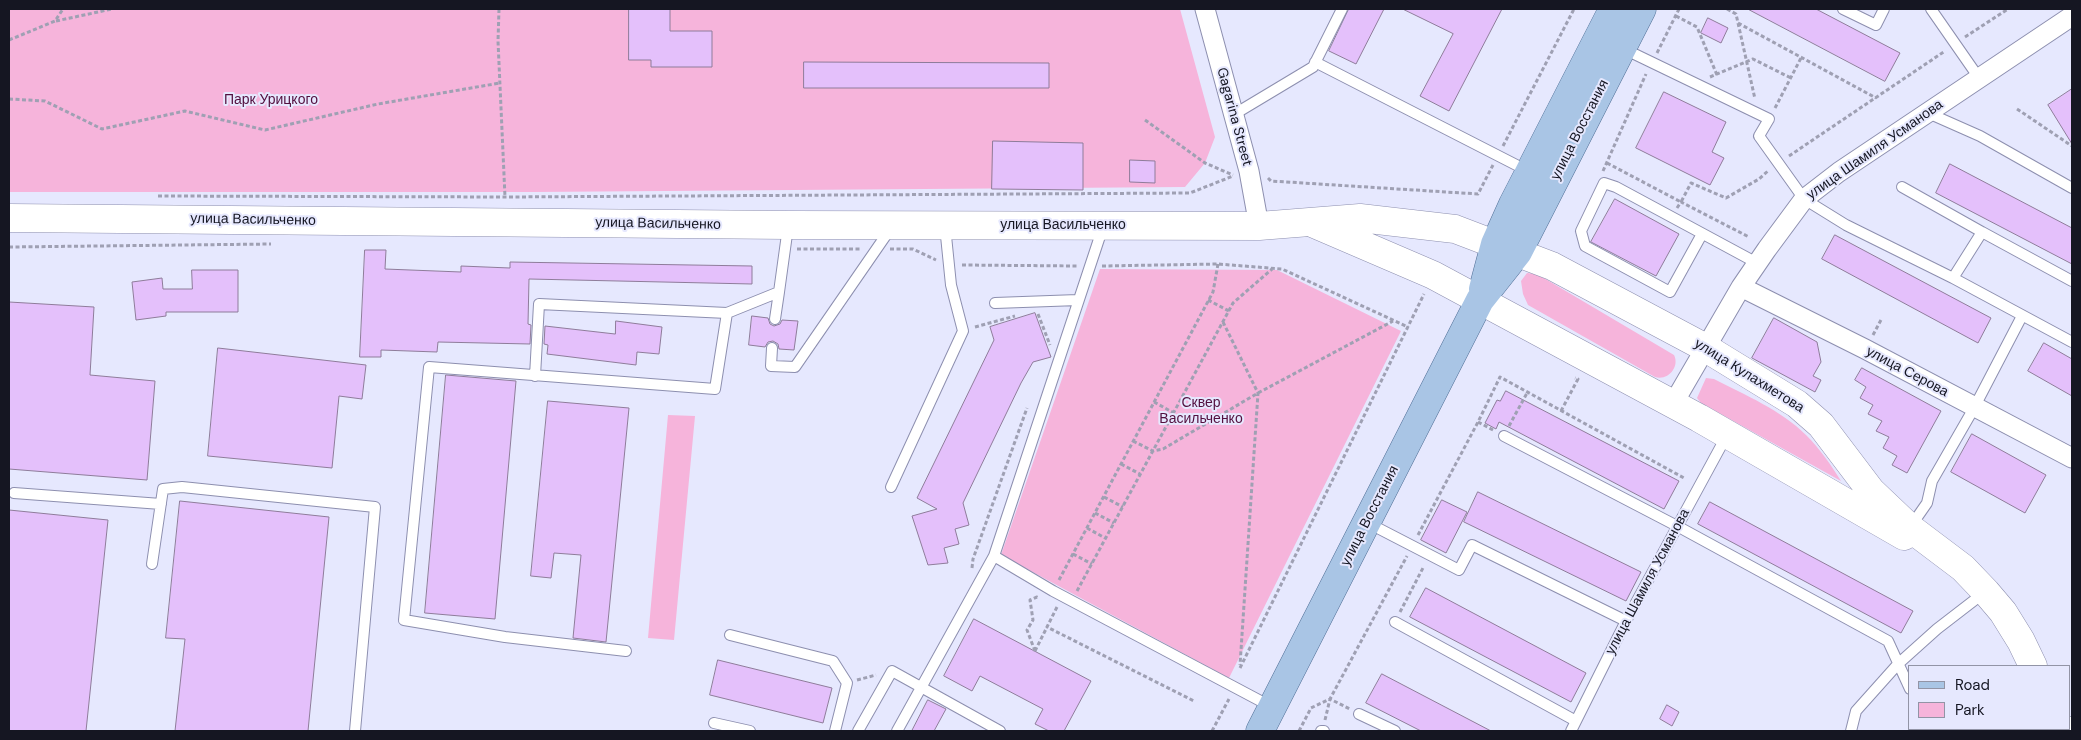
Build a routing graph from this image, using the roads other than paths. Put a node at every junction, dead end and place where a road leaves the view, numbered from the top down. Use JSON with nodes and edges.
{"nodes":[{"id":1,"x":1205,"y":9,"type":"edge"},
{"id":2,"x":1342,"y":9,"type":"edge"},
{"id":3,"x":1613,"y":9,"type":"edge"},
{"id":4,"x":1642,"y":9,"type":"edge"},
{"id":5,"x":1843,"y":9,"type":"edge"},
{"id":6,"x":1884,"y":9,"type":"edge"},
{"id":7,"x":1931,"y":9,"type":"edge"},
{"id":8,"x":2072,"y":16,"type":"edge"},
{"id":9,"x":1622,"y":48,"type":"junction"},
{"id":10,"x":1315,"y":62,"type":"junction"},
{"id":11,"x":1979,"y":78,"type":"junction"},
{"id":12,"x":1928,"y":113,"type":"junction"},
{"id":13,"x":1233,"y":115,"type":"junction"},
{"id":14,"x":1530,"y":173,"type":"junction"},
{"id":15,"x":1902,"y":187,"type":"dead end"},
{"id":16,"x":2072,"y":188,"type":"edge"},
{"id":17,"x":1804,"y":199,"type":"junction"},
{"id":18,"x":9,"y":218,"type":"edge"},
{"id":19,"x":1308,"y":222,"type":"junction"},
{"id":20,"x":893,"y":225,"type":"junction"},
{"id":21,"x":1103,"y":225,"type":"junction"},
{"id":22,"x":945,"y":226,"type":"junction"},
{"id":23,"x":1260,"y":226,"type":"junction"},
{"id":24,"x":1982,"y":232,"type":"junction"},
{"id":25,"x":1702,"y":234,"type":"junction"},
{"id":26,"x":786,"y":237,"type":"junction"},
{"id":27,"x":1507,"y":248,"type":"junction"},
{"id":28,"x":1757,"y":263,"type":"junction"},
{"id":29,"x":1953,"y":278,"type":"junction"},
{"id":30,"x":2072,"y":281,"type":"edge"},
{"id":31,"x":1740,"y":287,"type":"junction"},
{"id":32,"x":778,"y":292,"type":"junction"},
{"id":33,"x":1078,"y":300,"type":"junction"},
{"id":34,"x":1480,"y":300,"type":"junction"},
{"id":35,"x":995,"y":303,"type":"dead end"},
{"id":36,"x":727,"y":313,"type":"junction"},
{"id":37,"x":2022,"y":316,"type":"junction"},
{"id":38,"x":775,"y":319,"type":"dead end"},
{"id":39,"x":2072,"y":342,"type":"edge"},
{"id":40,"x":1704,"y":347,"type":"junction"},
{"id":41,"x":772,"y":348,"type":"dead end"},
{"id":42,"x":535,"y":376,"type":"junction"},
{"id":43,"x":1673,"y":404,"type":"junction"},
{"id":44,"x":1974,"y":408,"type":"junction"},
{"id":45,"x":1727,"y":434,"type":"junction"},
{"id":46,"x":1504,"y":436,"type":"road end"},
{"id":47,"x":2072,"y":458,"type":"edge"},
{"id":48,"x":891,"y":487,"type":"dead end"},
{"id":49,"x":14,"y":493,"type":"dead end"},
{"id":50,"x":161,"y":504,"type":"junction"},
{"id":51,"x":1367,"y":523,"type":"junction"},
{"id":52,"x":1676,"y":526,"type":"junction"},
{"id":53,"x":1910,"y":528,"type":"junction"},
{"id":54,"x":994,"y":556,"type":"junction"},
{"id":55,"x":152,"y":564,"type":"dead end"},
{"id":56,"x":1986,"y":592,"type":"junction"},
{"id":57,"x":1626,"y":621,"type":"junction"},
{"id":58,"x":1395,"y":622,"type":"road end"},
{"id":59,"x":730,"y":635,"type":"dead end"},
{"id":60,"x":626,"y":652,"type":"dead end"},
{"id":61,"x":1898,"y":664,"type":"junction"},
{"id":62,"x":2033,"y":665,"type":"edge"},
{"id":63,"x":1908,"y":685,"type":"edge"},
{"id":64,"x":921,"y":687,"type":"junction"},
{"id":65,"x":1272,"y":707,"type":"junction"},
{"id":66,"x":1359,"y":714,"type":"dead end"},
{"id":67,"x":1576,"y":721,"type":"junction"},
{"id":68,"x":714,"y":723,"type":"dead end"},
{"id":69,"x":355,"y":731,"type":"edge"},
{"id":70,"x":750,"y":731,"type":"edge"},
{"id":71,"x":835,"y":731,"type":"edge"},
{"id":72,"x":858,"y":731,"type":"edge"},
{"id":73,"x":897,"y":731,"type":"edge"},
{"id":74,"x":1000,"y":731,"type":"edge"},
{"id":75,"x":1260,"y":731,"type":"edge"},
{"id":76,"x":1395,"y":731,"type":"edge"},
{"id":77,"x":1571,"y":731,"type":"edge"},
{"id":78,"x":1851,"y":731,"type":"edge"}],
"edges":[{"from":1,"to":13,"type":"street","name":"Gagarina Street"},
{"from":2,"to":10,"type":"lane"},
{"from":3,"to":14,"type":"main road","name":"улица Восстания"},
{"from":4,"to":9,"type":"main road","name":"улица Восстания"},
{"from":5,"to":6,"type":"lane"},
{"from":7,"to":11,"type":"lane"},
{"from":8,"to":11,"type":"street","name":"улица Шамиля Усманова"},
{"from":9,"to":17,"type":"lane"},
{"from":9,"to":27,"type":"main road","name":"улица Восстания"},
{"from":10,"to":13,"type":"lane"},
{"from":10,"to":14,"type":"lane"},
{"from":11,"to":12,"type":"street","name":"улица Шамиля Усманова"},
{"from":12,"to":16,"type":"lane"},
{"from":12,"to":17,"type":"street","name":"улица Шамиля Усманова"},
{"from":13,"to":23,"type":"street","name":"Gagarina Street"},
{"from":14,"to":27,"type":"main road","name":"улица Восстания"},
{"from":15,"to":24,"type":"lane"},
{"from":17,"to":28,"type":"street","name":"улица Шамиля Усманова"},
{"from":17,"to":29,"type":"lane"},
{"from":18,"to":26,"type":"main road","name":"улица Васильченко"},
{"from":19,"to":23,"type":"main road","name":"улица Васильченко"},
{"from":19,"to":27,"type":"main road","name":"улица Васильченко"},
{"from":19,"to":34,"type":"main road","name":"улица Васильченко"},
{"from":20,"to":22,"type":"main road","name":"улица Васильченко"},
{"from":20,"to":26,"type":"main road","name":"улица Васильченко"},
{"from":20,"to":41,"type":"lane"},
{"from":21,"to":22,"type":"main road","name":"улица Васильченко"},
{"from":21,"to":23,"type":"main road","name":"улица Васильченко"},
{"from":21,"to":33,"type":"lane"},
{"from":22,"to":48,"type":"lane"},
{"from":24,"to":29,"type":"lane"},
{"from":24,"to":30,"type":"lane"},
{"from":25,"to":25,"type":"lane"},
{"from":25,"to":28,"type":"lane"},
{"from":26,"to":32,"type":"lane"},
{"from":27,"to":34,"type":"main road","name":"улица Восстания"},
{"from":27,"to":40,"type":"main road","name":"улица Кулахметова"},
{"from":28,"to":31,"type":"street","name":"улица Шамиля Усманова"},
{"from":29,"to":37,"type":"lane"},
{"from":31,"to":40,"type":"street","name":"улица Шамиля Усманова"},
{"from":31,"to":44,"type":"street","name":"улица Серова"},
{"from":32,"to":36,"type":"lane"},
{"from":32,"to":38,"type":"lane"},
{"from":33,"to":35,"type":"lane"},
{"from":33,"to":54,"type":"lane"},
{"from":34,"to":43,"type":"main road","name":"улица Кулахметова"},
{"from":34,"to":51,"type":"main road","name":"улица Восстания"},
{"from":36,"to":42,"type":"lane"},
{"from":36,"to":42,"type":"lane"},
{"from":37,"to":39,"type":"lane"},
{"from":37,"to":44,"type":"lane"},
{"from":40,"to":43,"type":"street","name":"улица Шамиля Усманова"},
{"from":40,"to":53,"type":"main road","name":"улица Кулахметова"},
{"from":42,"to":60,"type":"lane"},
{"from":43,"to":45,"type":"main road","name":"улица Кулахметова"},
{"from":44,"to":47,"type":"street","name":"улица Серова"},
{"from":44,"to":53,"type":"lane"},
{"from":45,"to":52,"type":"lane","name":"улица Шамиля Усманова"},
{"from":45,"to":56,"type":"main road","name":"улица Кулахметова"},
{"from":46,"to":52,"type":"lane"},
{"from":49,"to":50,"type":"lane"},
{"from":50,"to":55,"type":"lane"},
{"from":50,"to":69,"type":"lane"},
{"from":51,"to":57,"type":"lane"},
{"from":51,"to":65,"type":"main road","name":"улица Восстания"},
{"from":52,"to":57,"type":"lane","name":"улица Шамиля Усманова"},
{"from":52,"to":61,"type":"lane"},
{"from":53,"to":56,"type":"main road","name":"улица Кулахметова"},
{"from":54,"to":64,"type":"lane"},
{"from":54,"to":65,"type":"lane"},
{"from":56,"to":61,"type":"lane"},
{"from":56,"to":62,"type":"main road","name":"улица Кулахметова"},
{"from":57,"to":67,"type":"lane","name":"улица Шамиля Усманова"},
{"from":58,"to":67,"type":"lane"},
{"from":59,"to":71,"type":"lane"},
{"from":61,"to":63,"type":"lane"},
{"from":61,"to":78,"type":"lane"},
{"from":64,"to":72,"type":"lane"},
{"from":64,"to":73,"type":"lane"},
{"from":64,"to":74,"type":"lane"},
{"from":65,"to":75,"type":"main road","name":"улица Восстания"},
{"from":66,"to":76,"type":"lane"},
{"from":67,"to":77,"type":"lane","name":"улица Шамиля Усманова"},
{"from":68,"to":70,"type":"lane"}]}
